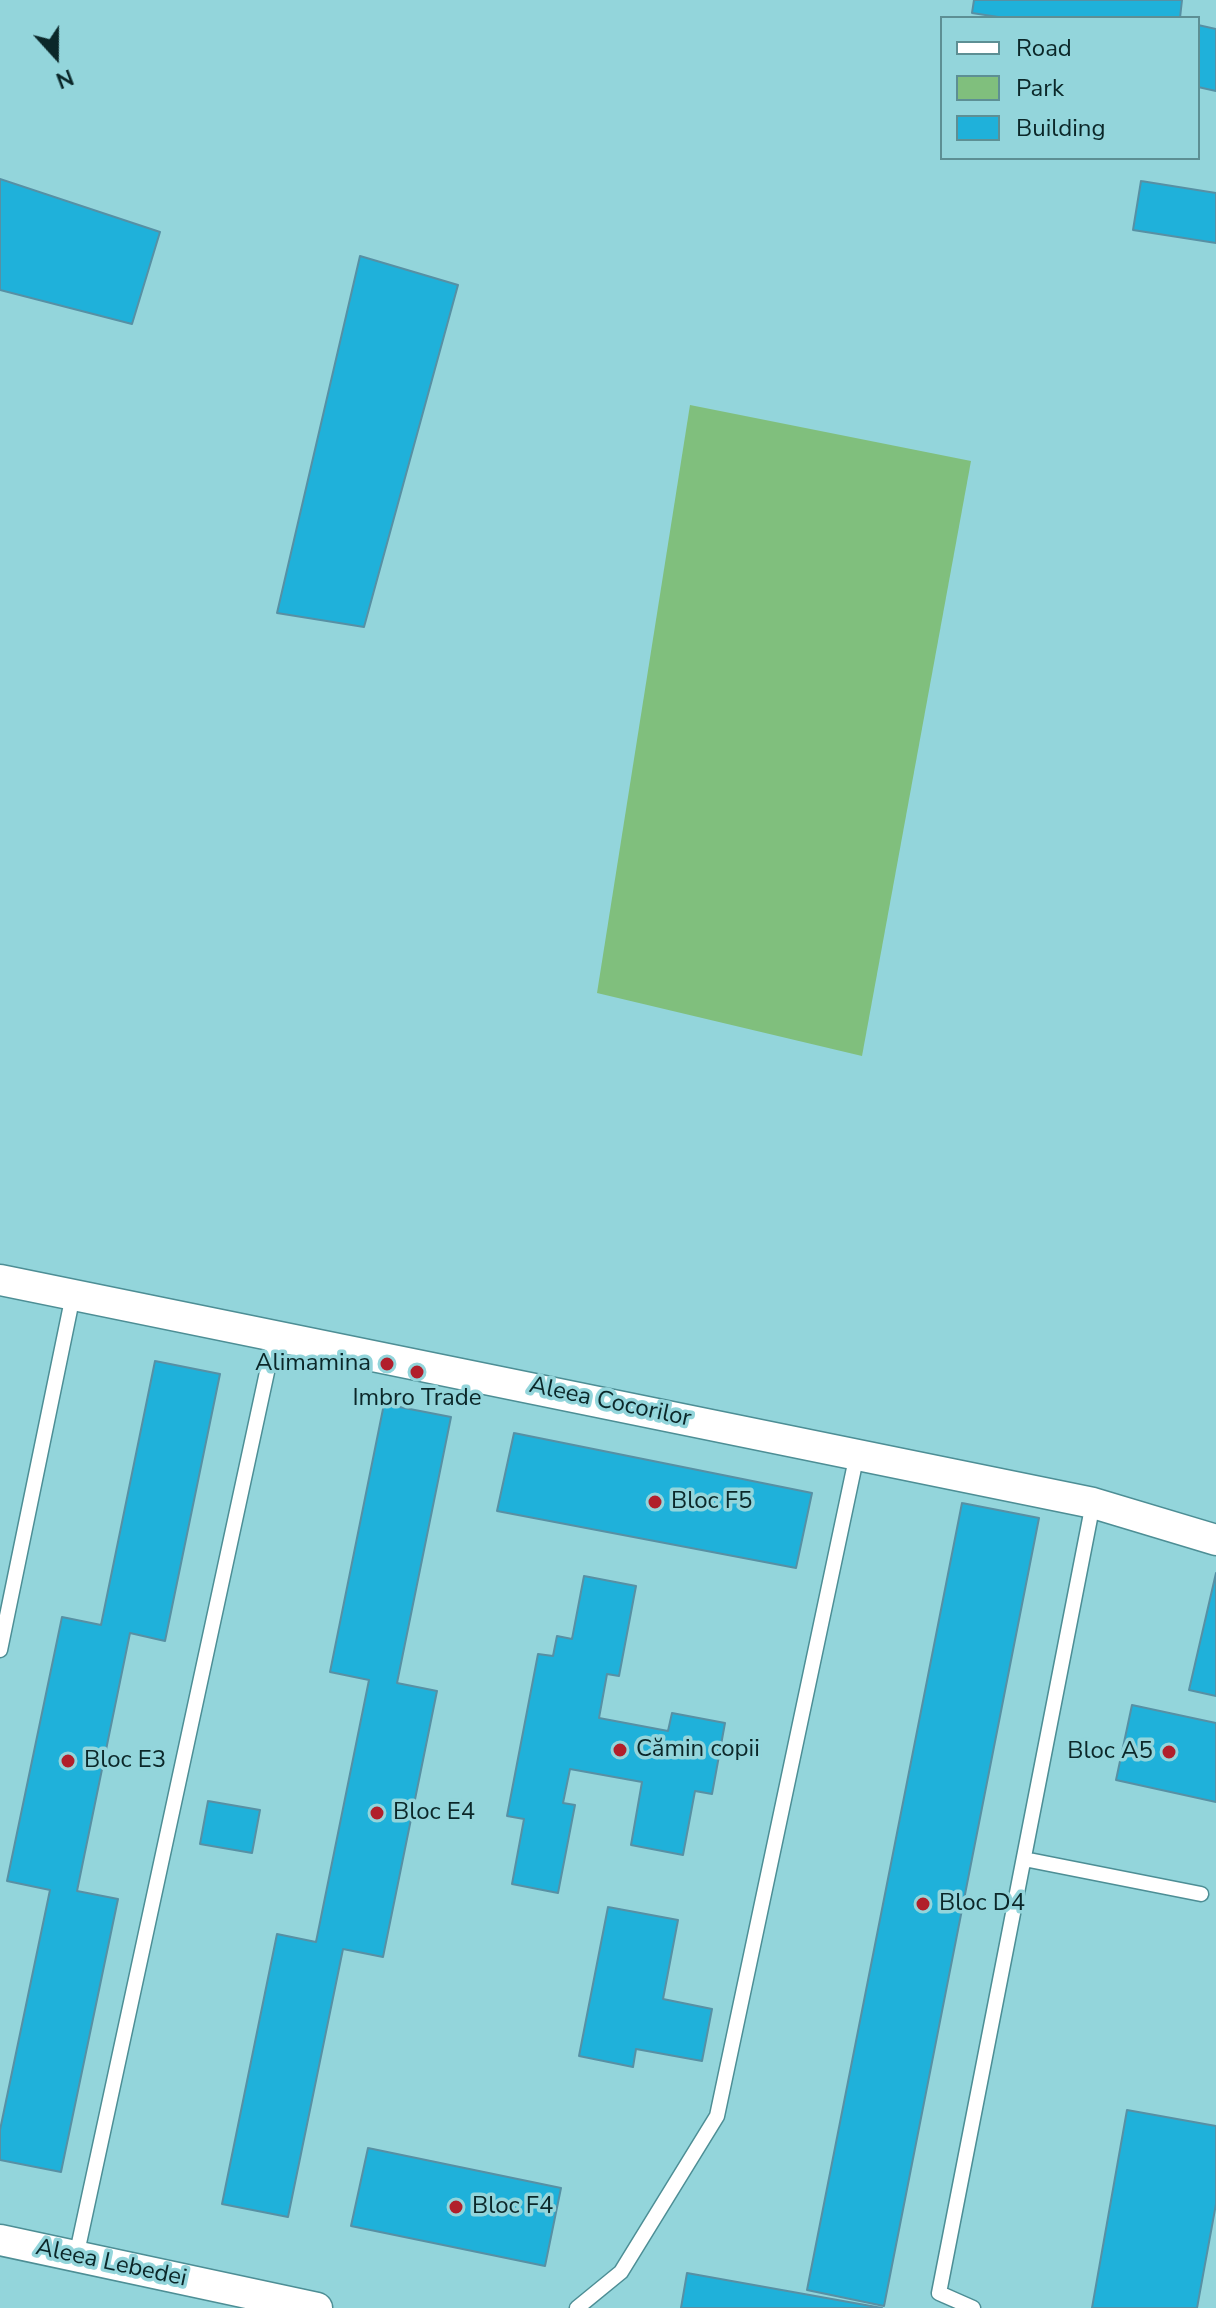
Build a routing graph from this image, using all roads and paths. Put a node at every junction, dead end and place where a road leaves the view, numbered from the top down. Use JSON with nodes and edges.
{"nodes":[{"id":1,"x":1,"y":1287,"type":"edge"},
{"id":2,"x":73,"y":1295,"type":"junction"},
{"id":3,"x":275,"y":1335,"type":"junction"},
{"id":4,"x":857,"y":1454,"type":"junction"},
{"id":5,"x":1093,"y":1503,"type":"junction"},
{"id":6,"x":1216,"y":1540,"type":"edge"},
{"id":7,"x":0,"y":1650,"type":"edge"},
{"id":8,"x":1024,"y":1859,"type":"junction"},
{"id":9,"x":1201,"y":1894,"type":"dead end"},
{"id":10,"x":0,"y":2240,"type":"edge"},
{"id":11,"x":76,"y":2257,"type":"junction"},
{"id":12,"x":317,"y":2308,"type":"edge"},
{"id":13,"x":577,"y":2308,"type":"edge"},
{"id":14,"x":973,"y":2308,"type":"edge"}],
"edges":[{"from":1,"to":2,"type":"street","name":"Aleea Cocorilor"},
{"from":2,"to":3,"type":"street","name":"Aleea Cocorilor"},
{"from":2,"to":7,"type":"lane"},
{"from":3,"to":4,"type":"street","name":"Aleea Cocorilor"},
{"from":3,"to":11,"type":"lane"},
{"from":4,"to":5,"type":"street","name":"Aleea Cocorilor"},
{"from":4,"to":13,"type":"lane"},
{"from":5,"to":6,"type":"street","name":"Aleea Cocorilor"},
{"from":5,"to":8,"type":"lane"},
{"from":8,"to":9,"type":"lane"},
{"from":8,"to":14,"type":"lane"},
{"from":10,"to":11,"type":"street","name":"Aleea Lebedei"},
{"from":11,"to":12,"type":"street","name":"Aleea Lebedei"}]}
